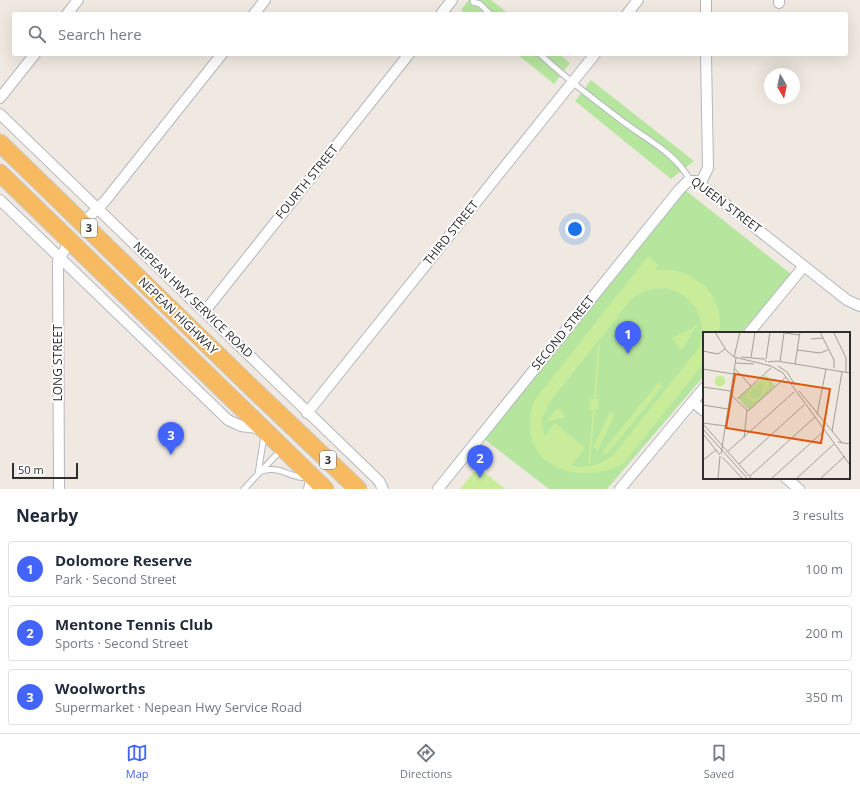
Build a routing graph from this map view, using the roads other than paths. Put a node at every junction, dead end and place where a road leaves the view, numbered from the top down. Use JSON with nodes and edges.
{"nodes":[{"id":1,"x":78,"y":0,"type":"edge"},
{"id":2,"x":265,"y":0,"type":"edge"},
{"id":3,"x":452,"y":0,"type":"edge"},
{"id":4,"x":638,"y":0,"type":"edge"},
{"id":5,"x":706,"y":0,"type":"edge"},
{"id":6,"x":473,"y":2,"type":"dead end"},
{"id":7,"x":69,"y":12,"type":"edge"},
{"id":8,"x":256,"y":12,"type":"edge"},
{"id":9,"x":443,"y":12,"type":"edge"},
{"id":10,"x":488,"y":12,"type":"edge"},
{"id":11,"x":629,"y":12,"type":"edge"},
{"id":12,"x":706,"y":12,"type":"edge"},
{"id":13,"x":33,"y":56,"type":"edge"},
{"id":14,"x":220,"y":56,"type":"edge"},
{"id":15,"x":407,"y":56,"type":"edge"},
{"id":16,"x":542,"y":56,"type":"edge"},
{"id":17,"x":593,"y":56,"type":"edge"},
{"id":18,"x":706,"y":56,"type":"edge"},
{"id":19,"x":572,"y":82,"type":"junction"},
{"id":20,"x":0,"y":98,"type":"edge"},
{"id":21,"x":0,"y":114,"type":"edge"},
{"id":22,"x":0,"y":143,"type":"edge"},
{"id":23,"x":0,"y":173,"type":"edge"},
{"id":24,"x":695,"y":182,"type":"junction"},
{"id":25,"x":0,"y":200,"type":"edge"},
{"id":26,"x":98,"y":209,"type":"junction"},
{"id":27,"x":83,"y":223,"type":"junction"},
{"id":28,"x":70,"y":241,"type":"junction"},
{"id":29,"x":59,"y":257,"type":"junction"},
{"id":30,"x":87,"y":257,"type":"junction"},
{"id":31,"x":804,"y":266,"type":"junction"},
{"id":32,"x":860,"y":306,"type":"edge"},
{"id":33,"x":205,"y":311,"type":"junction"},
{"id":34,"x":750,"y":332,"type":"edge"},
{"id":35,"x":703,"y":389,"type":"edge"},
{"id":36,"x":693,"y":402,"type":"junction"},
{"id":37,"x":703,"y":410,"type":"edge"},
{"id":38,"x":307,"y":413,"type":"junction"},
{"id":39,"x":264,"y":429,"type":"junction"},
{"id":40,"x":298,"y":432,"type":"junction"},
{"id":41,"x":283,"y":448,"type":"junction"},
{"id":42,"x":260,"y":473,"type":"junction"},
{"id":43,"x":787,"y":479,"type":"edge"},
{"id":44,"x":311,"y":483,"type":"edge"},
{"id":45,"x":59,"y":489,"type":"edge"},
{"id":46,"x":244,"y":489,"type":"edge"},
{"id":47,"x":325,"y":489,"type":"edge"},
{"id":48,"x":358,"y":489,"type":"edge"},
{"id":49,"x":383,"y":489,"type":"edge"},
{"id":50,"x":438,"y":489,"type":"edge"},
{"id":51,"x":620,"y":489,"type":"edge"},
{"id":52,"x":799,"y":489,"type":"edge"}],
"edges":[{"from":1,"to":7,"type":"street"},
{"from":2,"to":8,"type":"street"},
{"from":3,"to":9,"type":"street"},
{"from":4,"to":11,"type":"street"},
{"from":5,"to":12,"type":"street"},
{"from":6,"to":10,"type":"lane"},
{"from":13,"to":20,"type":"street"},
{"from":14,"to":26,"type":"street"},
{"from":15,"to":33,"type":"street","name":"FOURTH STREET"},
{"from":16,"to":19,"type":"lane","name":"QUEEN STREET"},
{"from":17,"to":19,"type":"street","name":"THIRD STREET"},
{"from":18,"to":24,"type":"street","name":"SECOND STREET"},
{"from":19,"to":24,"type":"lane","name":"QUEEN STREET"},
{"from":19,"to":38,"type":"street","name":"THIRD STREET"},
{"from":21,"to":26,"type":"street","name":"NEPEAN HWY SERVICE ROAD"},
{"from":22,"to":27,"type":"highway","name":"NEPEAN HIGHWAY","number":"3"},
{"from":23,"to":28,"type":"highway","name":"NEPEAN HIGHWAY","number":"3"},
{"from":24,"to":31,"type":"street","name":"QUEEN STREET"},
{"from":24,"to":50,"type":"street","name":"SECOND STREET"},
{"from":25,"to":29,"type":"street"},
{"from":26,"to":27,"type":"street"},
{"from":26,"to":33,"type":"street","name":"NEPEAN HWY SERVICE ROAD"},
{"from":27,"to":30,"type":"highway"},
{"from":27,"to":40,"type":"highway","name":"NEPEAN HIGHWAY","number":"3"},
{"from":28,"to":29,"type":"street"},
{"from":28,"to":30,"type":"highway","name":"NEPEAN HIGHWAY","number":"3"},
{"from":29,"to":39,"type":"street"},
{"from":29,"to":45,"type":"street","name":"LONG STREET"},
{"from":30,"to":39,"type":"highway","name":"NEPEAN HIGHWAY","number":"3"},
{"from":31,"to":32,"type":"street","name":"QUEEN STREET"},
{"from":31,"to":34,"type":"street"},
{"from":33,"to":38,"type":"street","name":"NEPEAN HWY SERVICE ROAD"},
{"from":35,"to":36,"type":"street"},
{"from":36,"to":37,"type":"street"},
{"from":36,"to":51,"type":"street"},
{"from":38,"to":49,"type":"street","name":"NEPEAN HWY SERVICE ROAD"},
{"from":39,"to":41,"type":"highway","name":"NEPEAN HIGHWAY","number":"3"},
{"from":39,"to":42,"type":"lane"},
{"from":40,"to":41,"type":"highway"},
{"from":40,"to":48,"type":"highway","name":"NEPEAN HIGHWAY","number":"3"},
{"from":41,"to":42,"type":"lane"},
{"from":41,"to":44,"type":"highway","name":"NEPEAN HIGHWAY","number":"3"},
{"from":42,"to":44,"type":"lane"},
{"from":42,"to":46,"type":"lane"},
{"from":43,"to":52,"type":"street"},
{"from":44,"to":47,"type":"highway","name":"NEPEAN HIGHWAY","number":"3"}]}
